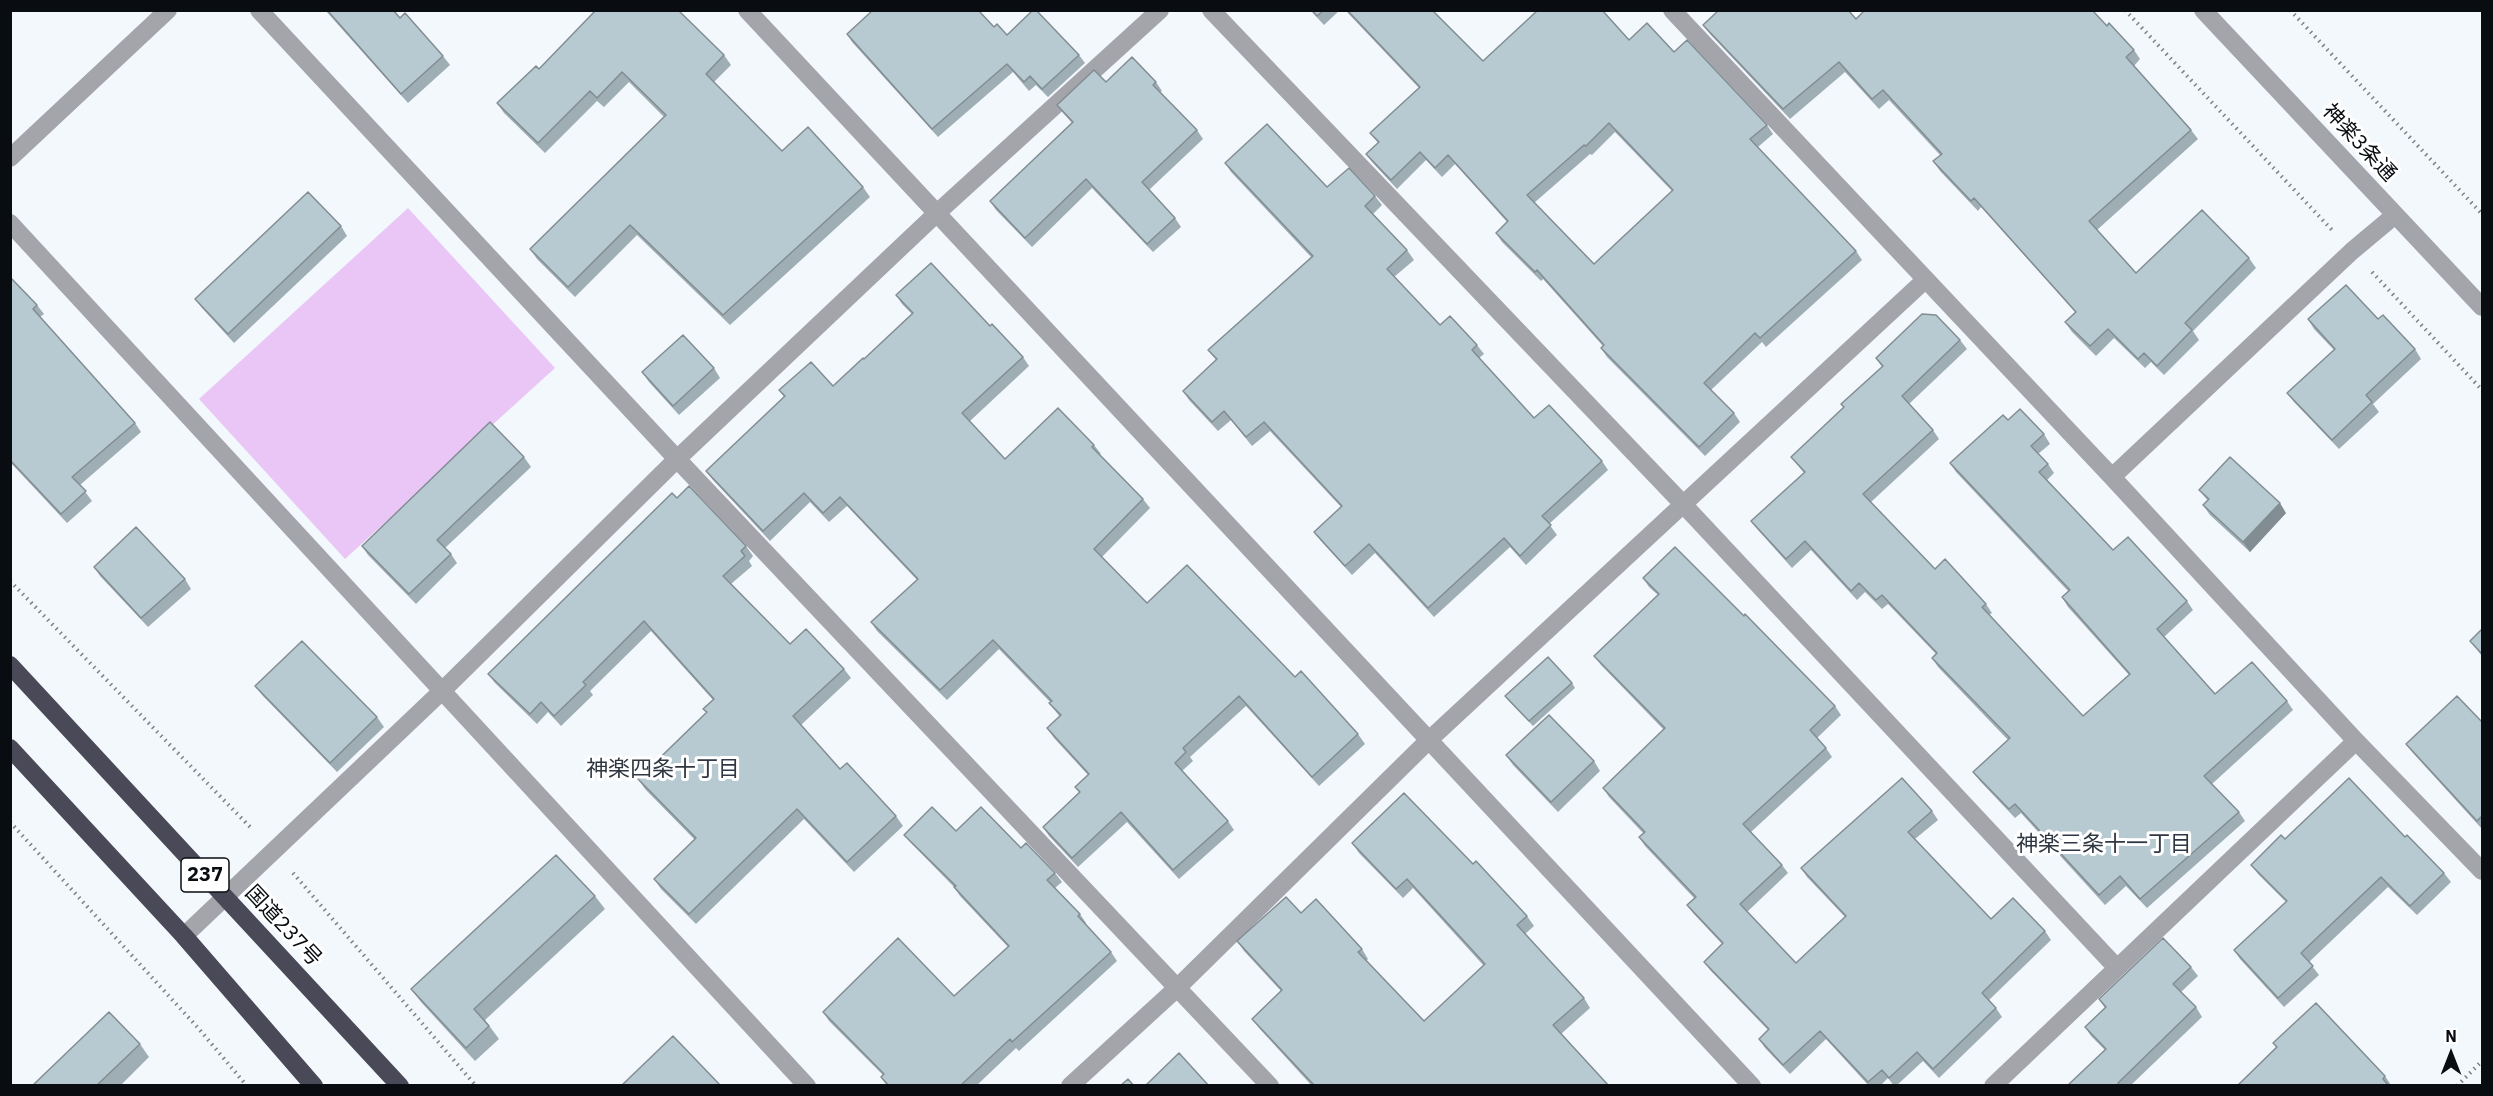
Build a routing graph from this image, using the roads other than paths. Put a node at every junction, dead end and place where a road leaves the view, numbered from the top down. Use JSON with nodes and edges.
{"nodes":[{"id":1,"x":168,"y":10,"type":"edge"},
{"id":2,"x":259,"y":10,"type":"edge"},
{"id":3,"x":747,"y":10,"type":"edge"},
{"id":4,"x":1160,"y":10,"type":"edge"},
{"id":5,"x":1211,"y":10,"type":"edge"},
{"id":6,"x":1672,"y":10,"type":"edge"},
{"id":7,"x":2206,"y":12,"type":"edge"},
{"id":8,"x":10,"y":158,"type":"edge"},
{"id":9,"x":937,"y":213,"type":"junction"},
{"id":10,"x":2395,"y":215,"type":"junction"},
{"id":11,"x":10,"y":223,"type":"edge"},
{"id":12,"x":1925,"y":280,"type":"junction"},
{"id":13,"x":2482,"y":307,"type":"edge"},
{"id":14,"x":677,"y":459,"type":"junction"},
{"id":15,"x":2112,"y":477,"type":"junction"},
{"id":16,"x":1682,"y":503,"type":"junction"},
{"id":17,"x":11,"y":667,"type":"edge"},
{"id":18,"x":442,"y":691,"type":"junction"},
{"id":19,"x":1429,"y":740,"type":"junction"},
{"id":20,"x":2356,"y":741,"type":"junction"},
{"id":21,"x":10,"y":748,"type":"edge"},
{"id":22,"x":2482,"y":871,"type":"edge"},
{"id":23,"x":225,"y":897,"type":"junction"},
{"id":24,"x":184,"y":936,"type":"junction"},
{"id":25,"x":2117,"y":968,"type":"junction"},
{"id":26,"x":1177,"y":988,"type":"junction"},
{"id":27,"x":314,"y":1086,"type":"edge"},
{"id":28,"x":400,"y":1086,"type":"edge"},
{"id":29,"x":807,"y":1086,"type":"edge"},
{"id":30,"x":1070,"y":1086,"type":"edge"},
{"id":31,"x":1270,"y":1086,"type":"edge"},
{"id":32,"x":1752,"y":1086,"type":"edge"},
{"id":33,"x":1993,"y":1086,"type":"edge"}],
"edges":[{"from":1,"to":8,"type":"street"},
{"from":2,"to":14,"type":"street"},
{"from":3,"to":9,"type":"street"},
{"from":4,"to":9,"type":"street"},
{"from":5,"to":16,"type":"street"},
{"from":6,"to":12,"type":"street"},
{"from":7,"to":10,"type":"street","name":"神楽3条通"},
{"from":9,"to":14,"type":"street"},
{"from":9,"to":19,"type":"street"},
{"from":10,"to":13,"type":"street","name":"神楽3条通"},
{"from":10,"to":15,"type":"street"},
{"from":11,"to":18,"type":"street"},
{"from":12,"to":15,"type":"street"},
{"from":12,"to":16,"type":"street"},
{"from":14,"to":18,"type":"street"},
{"from":14,"to":26,"type":"street"},
{"from":15,"to":20,"type":"street"},
{"from":16,"to":19,"type":"street"},
{"from":16,"to":25,"type":"street"},
{"from":17,"to":23,"type":"highway","name":"国道237号","number":"237"},
{"from":18,"to":23,"type":"street"},
{"from":18,"to":29,"type":"street"},
{"from":19,"to":26,"type":"street"},
{"from":19,"to":32,"type":"street"},
{"from":20,"to":22,"type":"street"},
{"from":20,"to":25,"type":"street"},
{"from":21,"to":24,"type":"highway","number":"237"},
{"from":23,"to":24,"type":"street"},
{"from":23,"to":28,"type":"highway","name":"国道237号","number":"237"},
{"from":24,"to":27,"type":"highway","number":"237"},
{"from":25,"to":33,"type":"street"},
{"from":26,"to":30,"type":"street"},
{"from":26,"to":31,"type":"street"}]}
